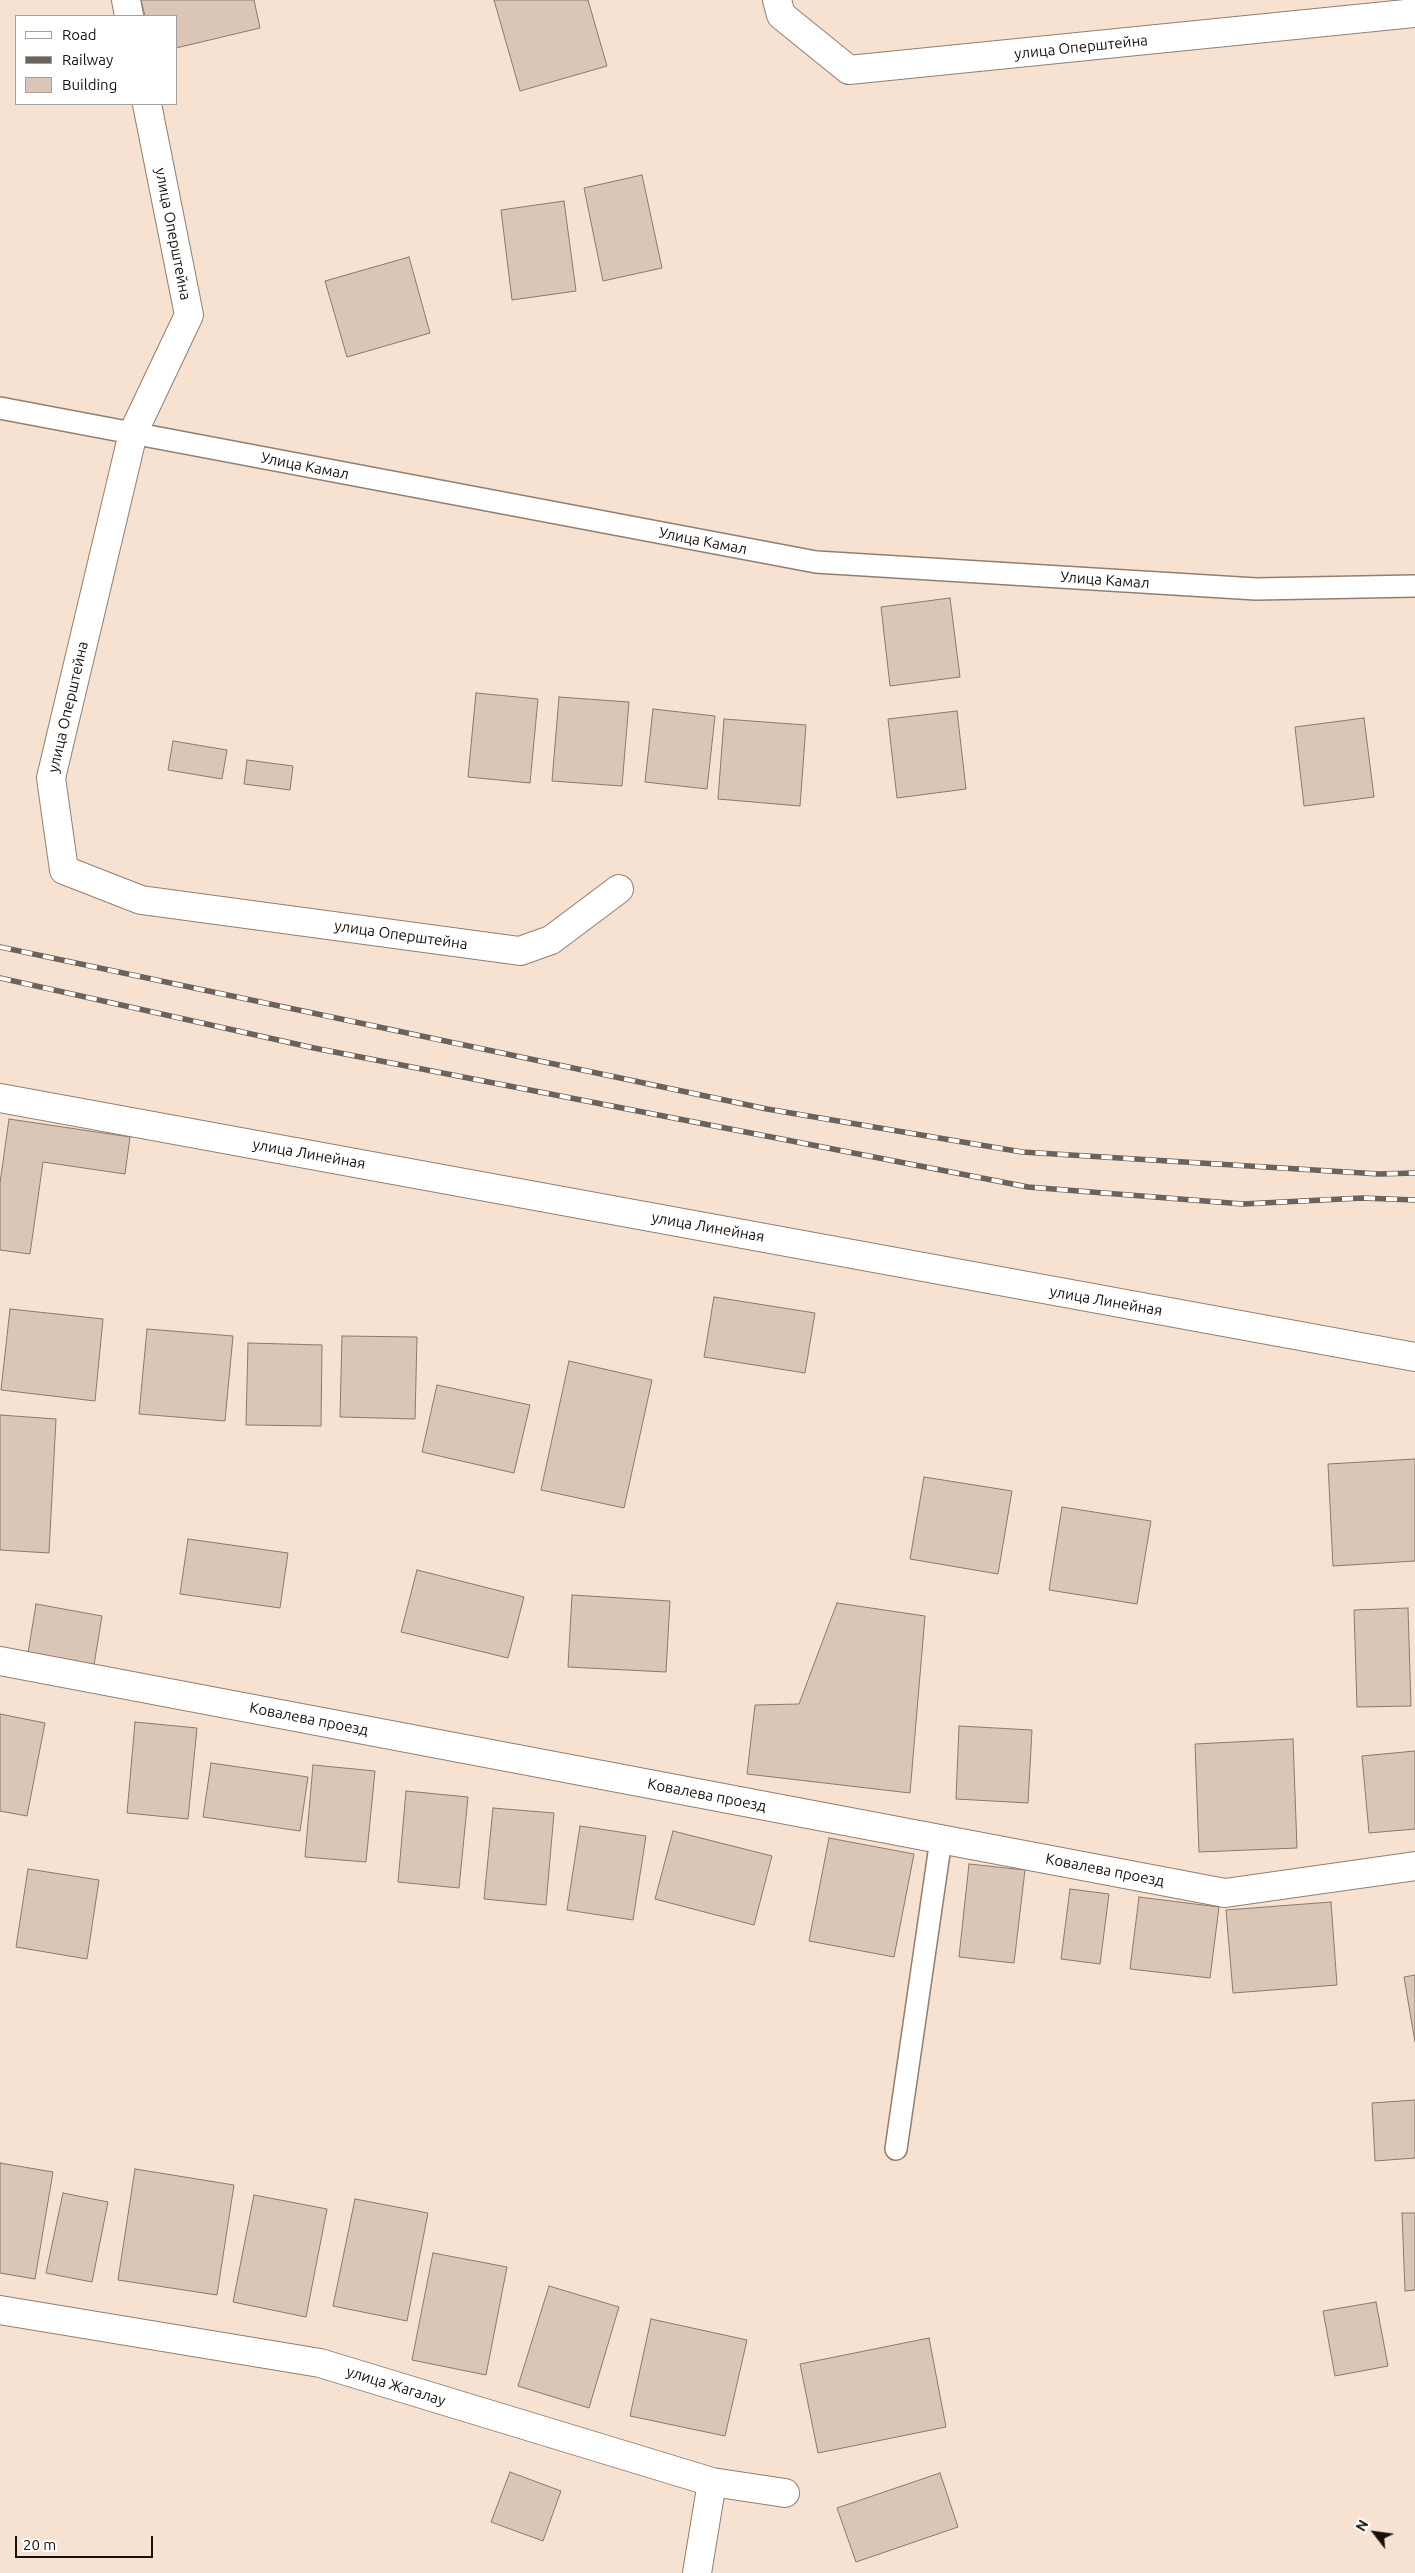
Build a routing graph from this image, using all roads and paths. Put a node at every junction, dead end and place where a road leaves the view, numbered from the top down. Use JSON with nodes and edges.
{"nodes":[{"id":1,"x":126,"y":0,"type":"edge"},
{"id":2,"x":777,"y":0,"type":"edge"},
{"id":3,"x":1415,"y":13,"type":"edge"},
{"id":4,"x":129,"y":15,"type":"edge"},
{"id":5,"x":147,"y":105,"type":"edge"},
{"id":6,"x":0,"y":408,"type":"edge"},
{"id":7,"x":133,"y":433,"type":"junction"},
{"id":8,"x":1415,"y":586,"type":"edge"},
{"id":9,"x":619,"y":889,"type":"dead end"},
{"id":10,"x":0,"y":1098,"type":"edge"},
{"id":11,"x":1415,"y":1357,"type":"edge"},
{"id":12,"x":0,"y":1661,"type":"edge"},
{"id":13,"x":941,"y":1839,"type":"junction"},
{"id":14,"x":1415,"y":1866,"type":"edge"},
{"id":15,"x":896,"y":2149,"type":"dead end"},
{"id":16,"x":0,"y":2310,"type":"edge"},
{"id":17,"x":712,"y":2482,"type":"junction"},
{"id":18,"x":785,"y":2493,"type":"dead end"},
{"id":19,"x":697,"y":2573,"type":"edge"}],
"edges":[{"from":1,"to":4,"type":"street"},
{"from":2,"to":3,"type":"street","name":"улица Оперштейна"},
{"from":5,"to":7,"type":"street","name":"улица Оперштейна"},
{"from":6,"to":7,"type":"lane","name":"Улица Камал"},
{"from":7,"to":8,"type":"lane","name":"Улица Камал"},
{"from":7,"to":9,"type":"street","name":"улица Оперштейна"},
{"from":10,"to":11,"type":"street","name":"улица Линейная"},
{"from":12,"to":13,"type":"street","name":"Ковалева проезд"},
{"from":13,"to":14,"type":"street","name":"Ковалева проезд"},
{"from":13,"to":15,"type":"lane"},
{"from":16,"to":17,"type":"street","name":"улица Жагалау"},
{"from":17,"to":18,"type":"street","name":"улица Жагалау"},
{"from":17,"to":19,"type":"street"}]}
